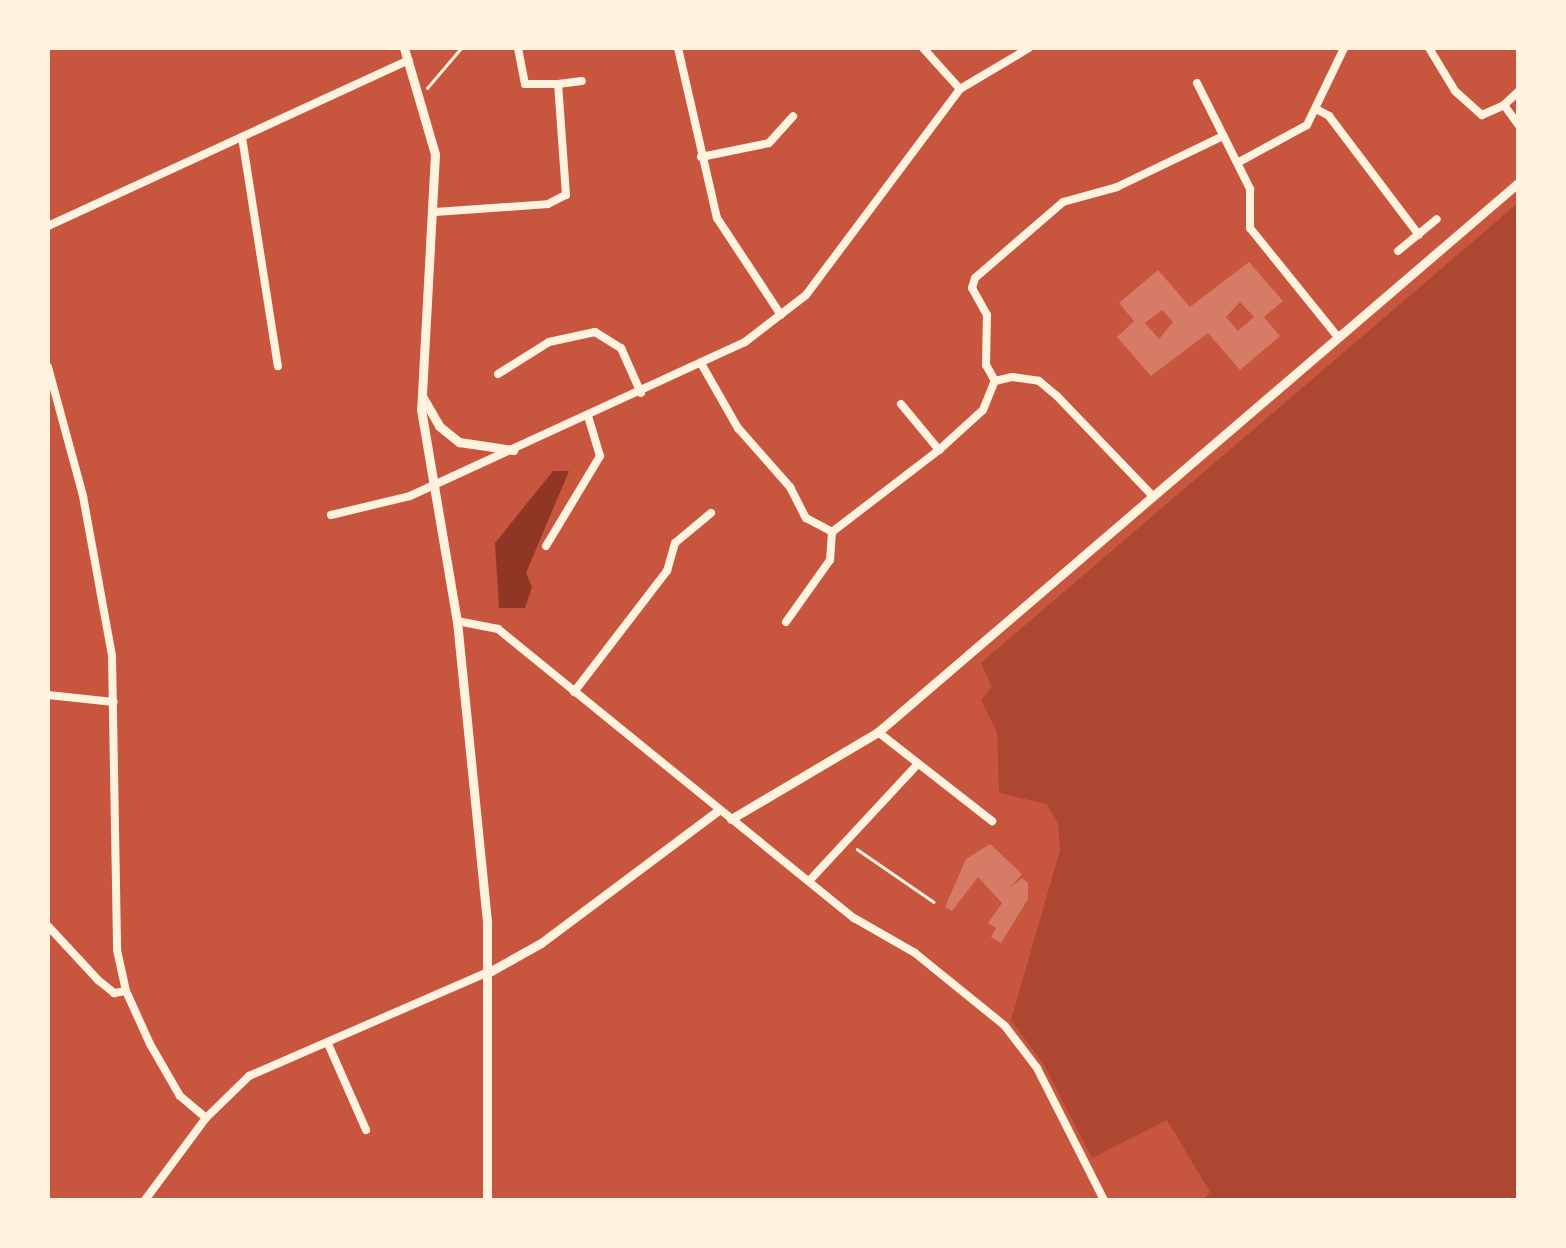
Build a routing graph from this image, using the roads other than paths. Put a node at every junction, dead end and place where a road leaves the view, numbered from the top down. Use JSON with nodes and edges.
{"nodes":[{"id":1,"x":404,"y":48,"type":"edge"},
{"id":2,"x":518,"y":48,"type":"edge"},
{"id":3,"x":678,"y":48,"type":"edge"},
{"id":4,"x":923,"y":48,"type":"edge"},
{"id":5,"x":1029,"y":48,"type":"edge"},
{"id":6,"x":1344,"y":48,"type":"edge"},
{"id":7,"x":1429,"y":48,"type":"edge"},
{"id":8,"x":409,"y":60,"type":"junction"},
{"id":9,"x":582,"y":81,"type":"dead end"},
{"id":10,"x":1198,"y":83,"type":"dead end"},
{"id":11,"x":558,"y":84,"type":"junction"},
{"id":12,"x":960,"y":88,"type":"junction"},
{"id":13,"x":1518,"y":92,"type":"edge"},
{"id":14,"x":1504,"y":106,"type":"junction"},
{"id":15,"x":1316,"y":109,"type":"junction"},
{"id":16,"x":793,"y":116,"type":"dead end"},
{"id":17,"x":1518,"y":124,"type":"edge"},
{"id":18,"x":1222,"y":136,"type":"junction"},
{"id":19,"x":242,"y":137,"type":"junction"},
{"id":20,"x":701,"y":157,"type":"junction"},
{"id":21,"x":1239,"y":162,"type":"junction"},
{"id":22,"x":1518,"y":183,"type":"edge"},
{"id":23,"x":434,"y":212,"type":"junction"},
{"id":24,"x":1437,"y":219,"type":"dead end"},
{"id":25,"x":48,"y":226,"type":"edge"},
{"id":26,"x":1418,"y":235,"type":"junction"},
{"id":27,"x":1398,"y":251,"type":"dead end"},
{"id":28,"x":782,"y":315,"type":"junction"},
{"id":29,"x":1338,"y":336,"type":"junction"},
{"id":30,"x":702,"y":365,"type":"junction"},
{"id":31,"x":278,"y":366,"type":"dead end"},
{"id":32,"x":48,"y":367,"type":"edge"},
{"id":33,"x":498,"y":374,"type":"dead end"},
{"id":34,"x":995,"y":381,"type":"junction"},
{"id":35,"x":641,"y":393,"type":"junction"},
{"id":36,"x":421,"y":394,"type":"junction"},
{"id":37,"x":900,"y":404,"type":"dead end"},
{"id":38,"x":588,"y":416,"type":"junction"},
{"id":39,"x":512,"y":450,"type":"junction"},
{"id":40,"x":940,"y":450,"type":"junction"},
{"id":41,"x":430,"y":486,"type":"junction"},
{"id":42,"x":1151,"y":494,"type":"junction"},
{"id":43,"x":711,"y":513,"type":"dead end"},
{"id":44,"x":331,"y":515,"type":"dead end"},
{"id":45,"x":832,"y":532,"type":"junction"},
{"id":46,"x":546,"y":546,"type":"dead end"},
{"id":47,"x":457,"y":622,"type":"junction"},
{"id":48,"x":786,"y":622,"type":"dead end"},
{"id":49,"x":574,"y":692,"type":"junction"},
{"id":50,"x":48,"y":695,"type":"edge"},
{"id":51,"x":114,"y":702,"type":"junction"},
{"id":52,"x":878,"y":732,"type":"junction"},
{"id":53,"x":917,"y":765,"type":"junction"},
{"id":54,"x":719,"y":810,"type":"junction"},
{"id":55,"x":731,"y":818,"type":"junction"},
{"id":56,"x":992,"y":820,"type":"dead end"},
{"id":57,"x":810,"y":880,"type":"junction"},
{"id":58,"x":48,"y":926,"type":"edge"},
{"id":59,"x":491,"y":971,"type":"junction"},
{"id":60,"x":126,"y":991,"type":"junction"},
{"id":61,"x":329,"y":1046,"type":"junction"},
{"id":62,"x":206,"y":1118,"type":"junction"},
{"id":63,"x":366,"y":1130,"type":"dead end"},
{"id":64,"x":145,"y":1200,"type":"edge"},
{"id":65,"x":488,"y":1200,"type":"edge"},
{"id":66,"x":1104,"y":1200,"type":"edge"}],
"edges":[{"from":1,"to":8,"type":"street"},
{"from":2,"to":11,"type":"street"},
{"from":3,"to":20,"type":"street"},
{"from":4,"to":12,"type":"street"},
{"from":5,"to":12,"type":"street"},
{"from":6,"to":15,"type":"street"},
{"from":7,"to":14,"type":"street"},
{"from":8,"to":19,"type":"street"},
{"from":8,"to":23,"type":"street"},
{"from":9,"to":11,"type":"street"},
{"from":10,"to":18,"type":"street"},
{"from":11,"to":23,"type":"street"},
{"from":12,"to":28,"type":"street"},
{"from":13,"to":14,"type":"street"},
{"from":14,"to":17,"type":"street"},
{"from":15,"to":21,"type":"street"},
{"from":15,"to":26,"type":"street"},
{"from":16,"to":20,"type":"street"},
{"from":18,"to":21,"type":"street"},
{"from":18,"to":34,"type":"street"},
{"from":19,"to":25,"type":"street"},
{"from":19,"to":31,"type":"street"},
{"from":20,"to":28,"type":"street"},
{"from":21,"to":29,"type":"street"},
{"from":22,"to":29,"type":"street"},
{"from":23,"to":36,"type":"street"},
{"from":24,"to":26,"type":"street"},
{"from":26,"to":27,"type":"street"},
{"from":28,"to":30,"type":"street"},
{"from":29,"to":42,"type":"street"},
{"from":30,"to":35,"type":"street"},
{"from":30,"to":45,"type":"street"},
{"from":32,"to":51,"type":"street"},
{"from":33,"to":35,"type":"street"},
{"from":34,"to":40,"type":"street"},
{"from":34,"to":42,"type":"street"},
{"from":35,"to":38,"type":"street"},
{"from":36,"to":39,"type":"street"},
{"from":36,"to":41,"type":"street"},
{"from":37,"to":40,"type":"street"},
{"from":38,"to":39,"type":"street"},
{"from":38,"to":46,"type":"street"},
{"from":39,"to":41,"type":"street"},
{"from":40,"to":45,"type":"street"},
{"from":41,"to":44,"type":"street"},
{"from":41,"to":47,"type":"street"},
{"from":42,"to":52,"type":"street"},
{"from":43,"to":49,"type":"street"},
{"from":45,"to":48,"type":"street"},
{"from":47,"to":49,"type":"street"},
{"from":47,"to":59,"type":"street"},
{"from":49,"to":54,"type":"street"},
{"from":50,"to":51,"type":"street"},
{"from":51,"to":60,"type":"street"},
{"from":52,"to":53,"type":"street"},
{"from":52,"to":55,"type":"street"},
{"from":53,"to":56,"type":"street"},
{"from":53,"to":57,"type":"street"},
{"from":54,"to":55,"type":"street"},
{"from":54,"to":59,"type":"street"},
{"from":55,"to":57,"type":"street"},
{"from":57,"to":66,"type":"street"},
{"from":58,"to":60,"type":"street"},
{"from":59,"to":61,"type":"street"},
{"from":59,"to":65,"type":"street"},
{"from":60,"to":62,"type":"street"},
{"from":61,"to":62,"type":"street"},
{"from":61,"to":63,"type":"street"},
{"from":62,"to":64,"type":"street"}]}
